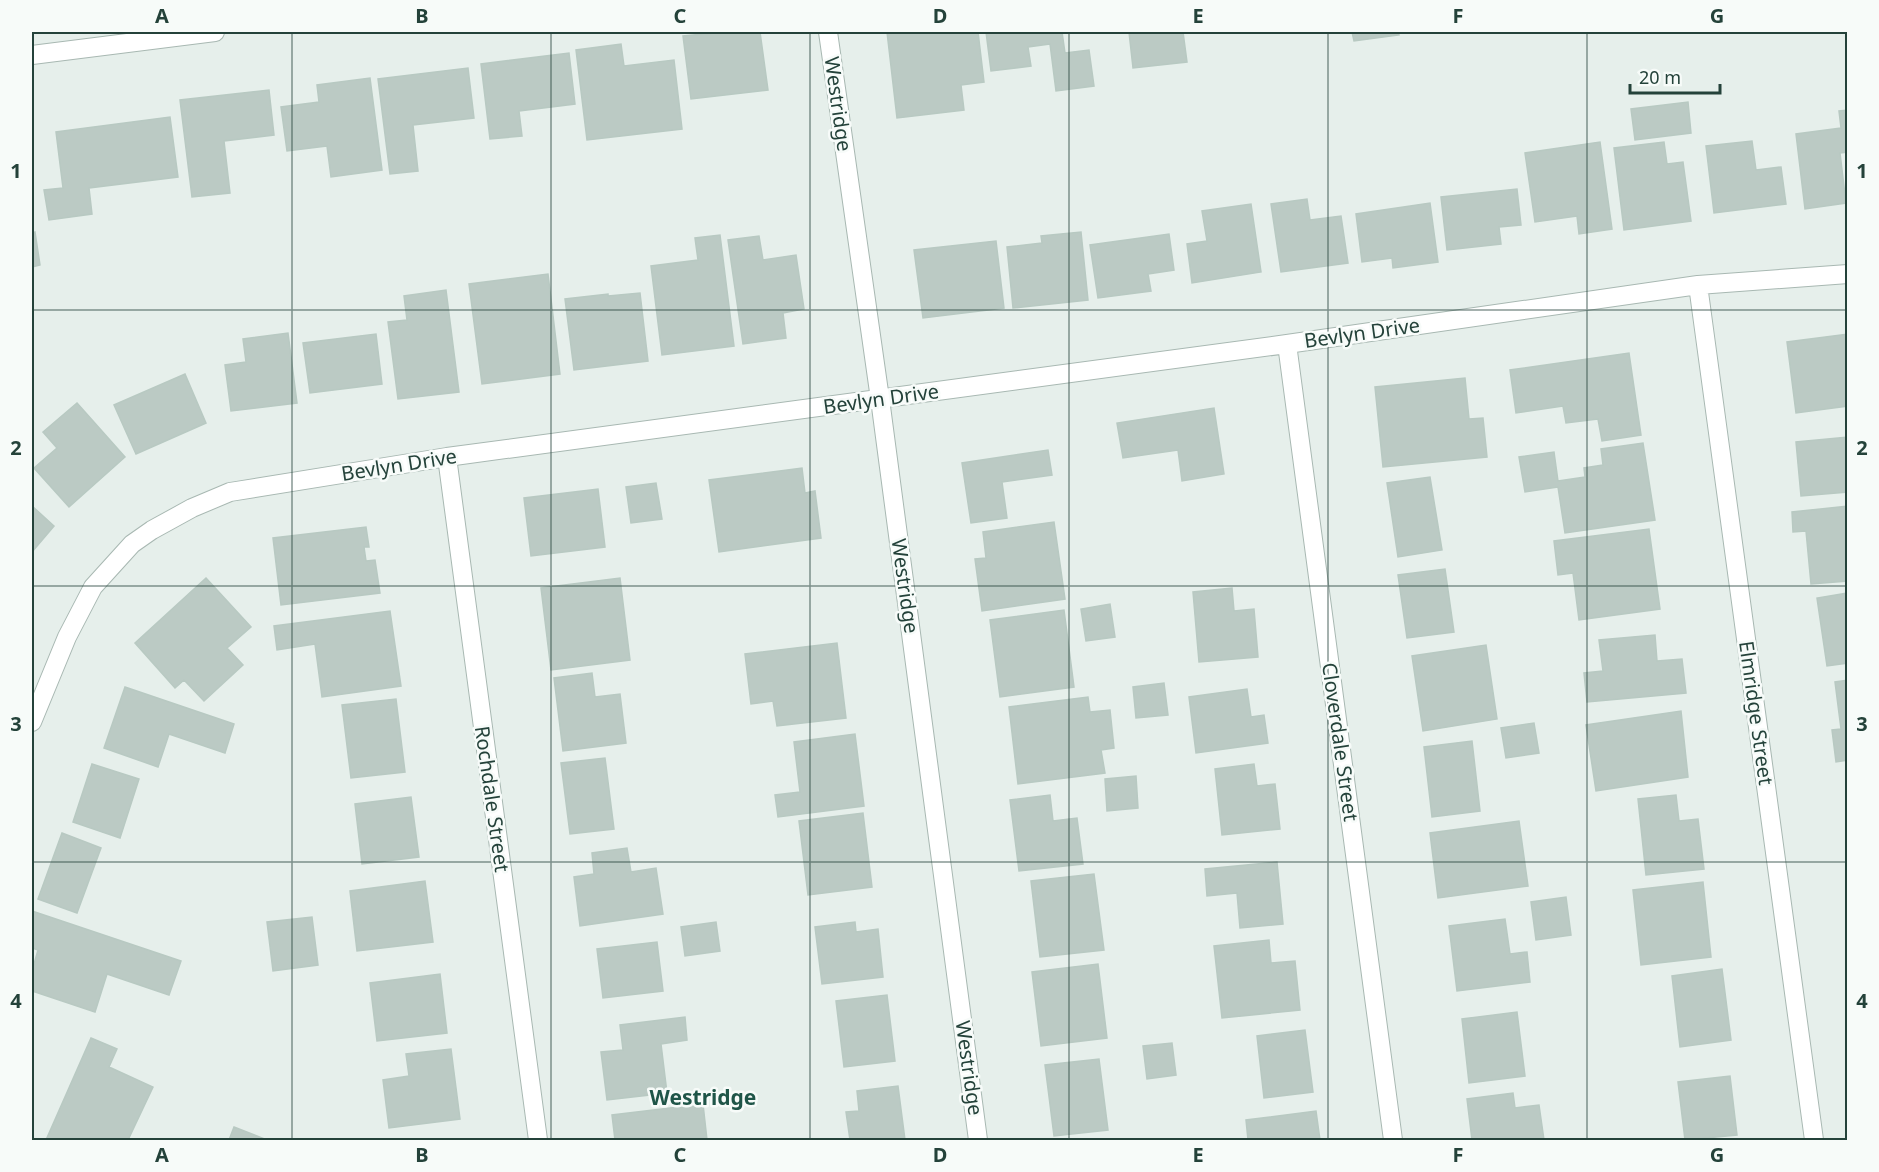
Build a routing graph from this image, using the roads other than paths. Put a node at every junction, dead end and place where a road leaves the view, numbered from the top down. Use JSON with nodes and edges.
{"nodes":[{"id":1,"x":215,"y":32,"type":"edge"},
{"id":2,"x":828,"y":32,"type":"edge"},
{"id":3,"x":32,"y":55,"type":"edge"},
{"id":4,"x":1848,"y":273,"type":"edge"},
{"id":5,"x":1698,"y":285,"type":"junction"},
{"id":6,"x":1287,"y":344,"type":"junction"},
{"id":7,"x":880,"y":399,"type":"junction"},
{"id":8,"x":447,"y":457,"type":"junction"},
{"id":9,"x":32,"y":722,"type":"edge"},
{"id":10,"x":538,"y":1140,"type":"edge"},
{"id":11,"x":978,"y":1140,"type":"edge"},
{"id":12,"x":1393,"y":1140,"type":"edge"},
{"id":13,"x":1814,"y":1140,"type":"edge"}],
"edges":[{"from":1,"to":3,"type":"street"},
{"from":2,"to":7,"type":"street","name":"Westridge"},
{"from":4,"to":5,"type":"street","name":"Bevlyn Drive"},
{"from":5,"to":6,"type":"street","name":"Bevlyn Drive"},
{"from":5,"to":13,"type":"street","name":"Elmridge Street"},
{"from":6,"to":7,"type":"street","name":"Bevlyn Drive"},
{"from":6,"to":12,"type":"street","name":"Cloverdale Street"},
{"from":7,"to":8,"type":"street","name":"Bevlyn Drive"},
{"from":7,"to":11,"type":"street","name":"Westridge"},
{"from":8,"to":9,"type":"street","name":"Bevlyn Drive"},
{"from":8,"to":10,"type":"street","name":"Rochdale Street"}]}
